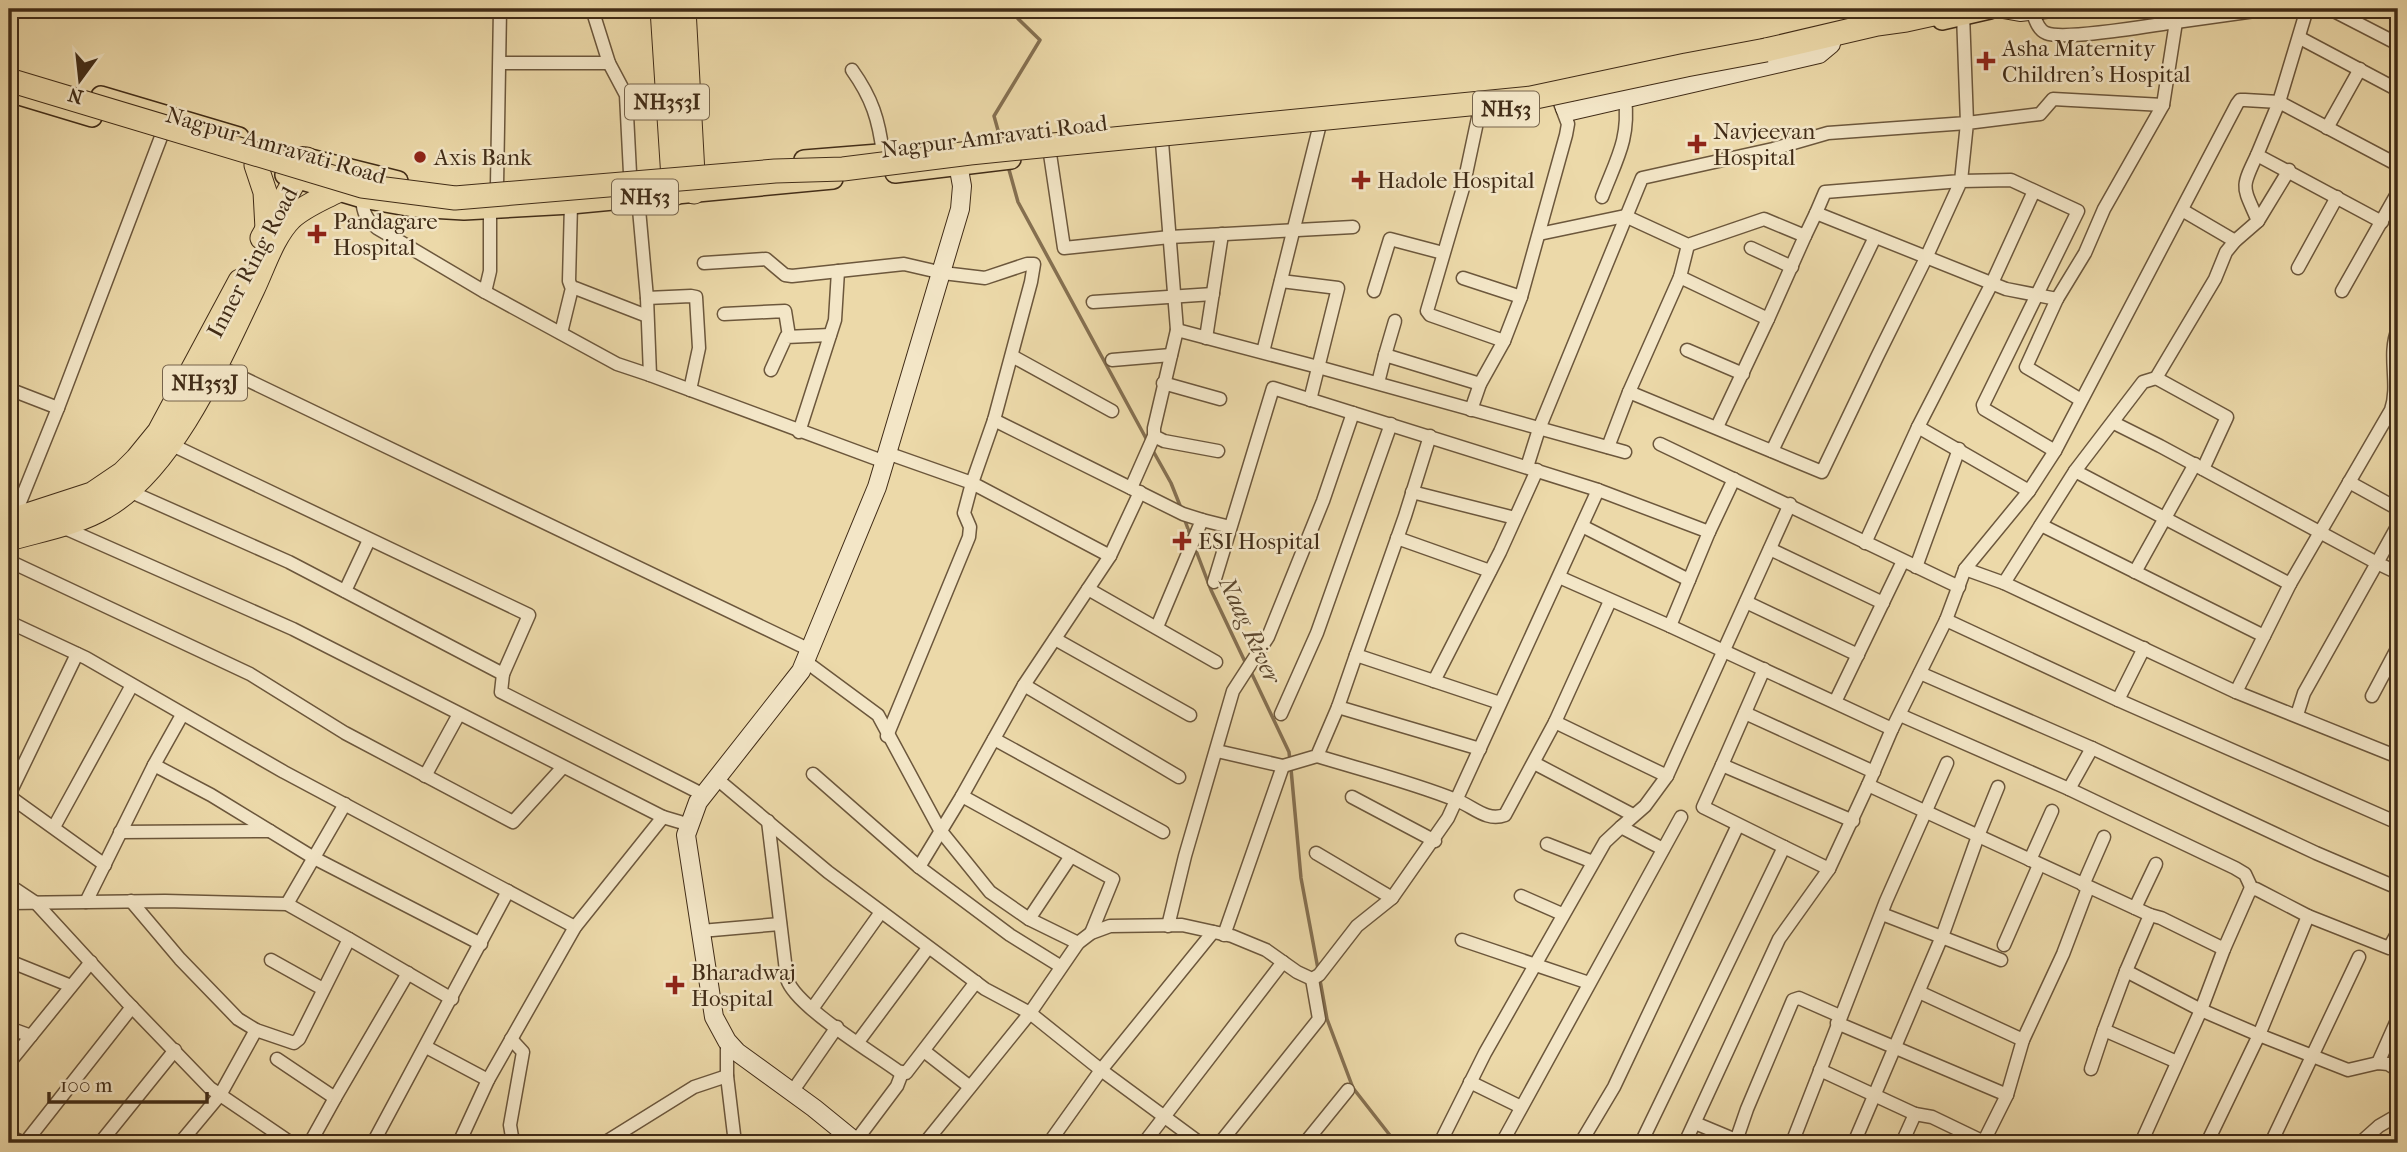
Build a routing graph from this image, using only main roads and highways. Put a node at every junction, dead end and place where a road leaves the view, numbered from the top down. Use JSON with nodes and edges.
{"nodes":[{"id":1,"x":662,"y":9,"type":"edge"},
{"id":2,"x":684,"y":9,"type":"edge"},
{"id":3,"x":1915,"y":9,"type":"edge"},
{"id":4,"x":1990,"y":9,"type":"edge"},
{"id":5,"x":1959,"y":12,"type":"edge"},
{"id":6,"x":9,"y":70,"type":"edge"},
{"id":7,"x":9,"y":80,"type":"edge"},
{"id":8,"x":9,"y":92,"type":"edge"},
{"id":9,"x":1004,"y":152,"type":"junction"},
{"id":10,"x":958,"y":158,"type":"junction"},
{"id":11,"x":256,"y":165,"type":"junction"},
{"id":12,"x":344,"y":168,"type":"junction"},
{"id":13,"x":302,"y":169,"type":"junction"},
{"id":14,"x":682,"y":169,"type":"junction"},
{"id":15,"x":337,"y":191,"type":"junction"},
{"id":16,"x":684,"y":193,"type":"junction"},
{"id":17,"x":267,"y":229,"type":"junction"},
{"id":18,"x":10,"y":527,"type":"edge"}],
"edges":[{"from":1,"to":14,"type":"highway","number":"NH353I"},
{"from":2,"to":14,"type":"highway","number":"NH353I"},
{"from":3,"to":9,"type":"main road","name":"Nagpur Amravati Road","number":"NH53"},
{"from":4,"to":5,"type":"main road","name":"Nagpur Amravati Road","number":"NH53"},
{"from":5,"to":7,"type":"highway","bridge":true},
{"from":5,"to":9,"type":"main road","name":"Nagpur Amravati Road","number":"NH53"},
{"from":6,"to":13,"type":"main road","name":"Nagpur Amravati Road","number":"NH53"},
{"from":8,"to":11,"type":"main road","name":"Nagpur Amravati Road","number":"NH53"},
{"from":9,"to":10,"type":"main road","name":"Nagpur Amravati Road","number":"NH53"},
{"from":10,"to":14,"type":"main road","name":"Nagpur Amravati Road","number":"NH53"},
{"from":10,"to":16,"type":"main road","name":"Nagpur Amravati Road","number":"NH53"},
{"from":11,"to":13,"type":"main road","name":"Nagpur Amravati Road","number":"NH53"},
{"from":11,"to":17,"type":"highway"},
{"from":12,"to":13,"type":"main road","name":"Nagpur Amravati Road","number":"NH53"},
{"from":12,"to":14,"type":"main road","name":"Nagpur Amravati Road","number":"NH53"},
{"from":12,"to":15,"type":"highway","name":"Inner Ring Road"},
{"from":13,"to":15,"type":"main road","name":"Nagpur Amravati Road","number":"NH53"},
{"from":13,"to":17,"type":"highway","name":"Inner Ring Road","number":"NH353J"},
{"from":14,"to":16,"type":"highway","number":"NH353I"},
{"from":15,"to":16,"type":"main road","name":"Nagpur Amravati Road","number":"NH53"},
{"from":15,"to":18,"type":"highway","name":"Inner Ring Road","number":"NH353J"},
{"from":17,"to":18,"type":"highway","name":"Inner Ring Road","number":"NH353J"}]}
